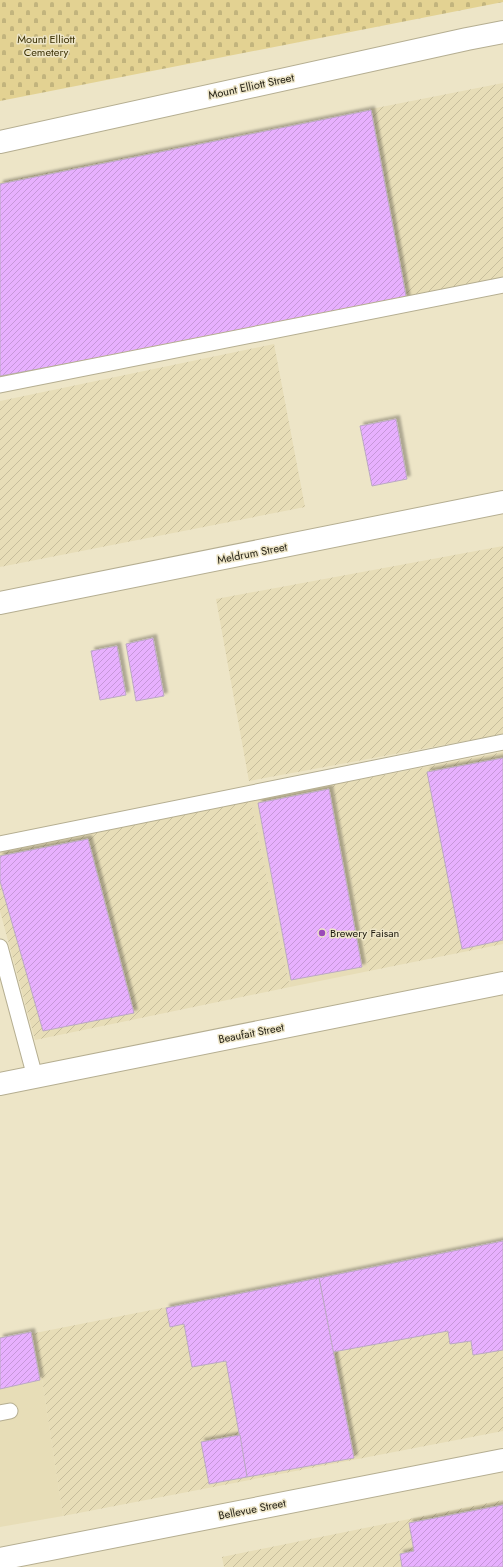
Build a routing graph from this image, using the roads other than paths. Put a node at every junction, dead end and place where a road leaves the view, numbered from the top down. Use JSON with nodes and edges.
{"nodes":[{"id":1,"x":503,"y":32,"type":"edge"},
{"id":2,"x":0,"y":142,"type":"edge"},
{"id":3,"x":503,"y":286,"type":"edge"},
{"id":4,"x":0,"y":385,"type":"edge"},
{"id":5,"x":503,"y":502,"type":"edge"},
{"id":6,"x":0,"y":603,"type":"edge"},
{"id":7,"x":503,"y":742,"type":"edge"},
{"id":8,"x":0,"y":844,"type":"edge"},
{"id":9,"x":0,"y":947,"type":"edge"},
{"id":10,"x":503,"y":983,"type":"edge"},
{"id":11,"x":35,"y":1077,"type":"junction"},
{"id":12,"x":0,"y":1084,"type":"edge"},
{"id":13,"x":503,"y":1460,"type":"edge"},
{"id":14,"x":0,"y":1559,"type":"edge"}],
"edges":[{"from":1,"to":2,"type":"street","name":"Mount Elliott Street"},
{"from":3,"to":4,"type":"lane"},
{"from":5,"to":6,"type":"street","name":"Meldrum Street"},
{"from":7,"to":8,"type":"lane"},
{"from":9,"to":11,"type":"lane"},
{"from":10,"to":11,"type":"street","name":"Beaufait Street"},
{"from":11,"to":12,"type":"street","name":"Beaufait Street"},
{"from":13,"to":14,"type":"street","name":"Bellevue Street"}]}
